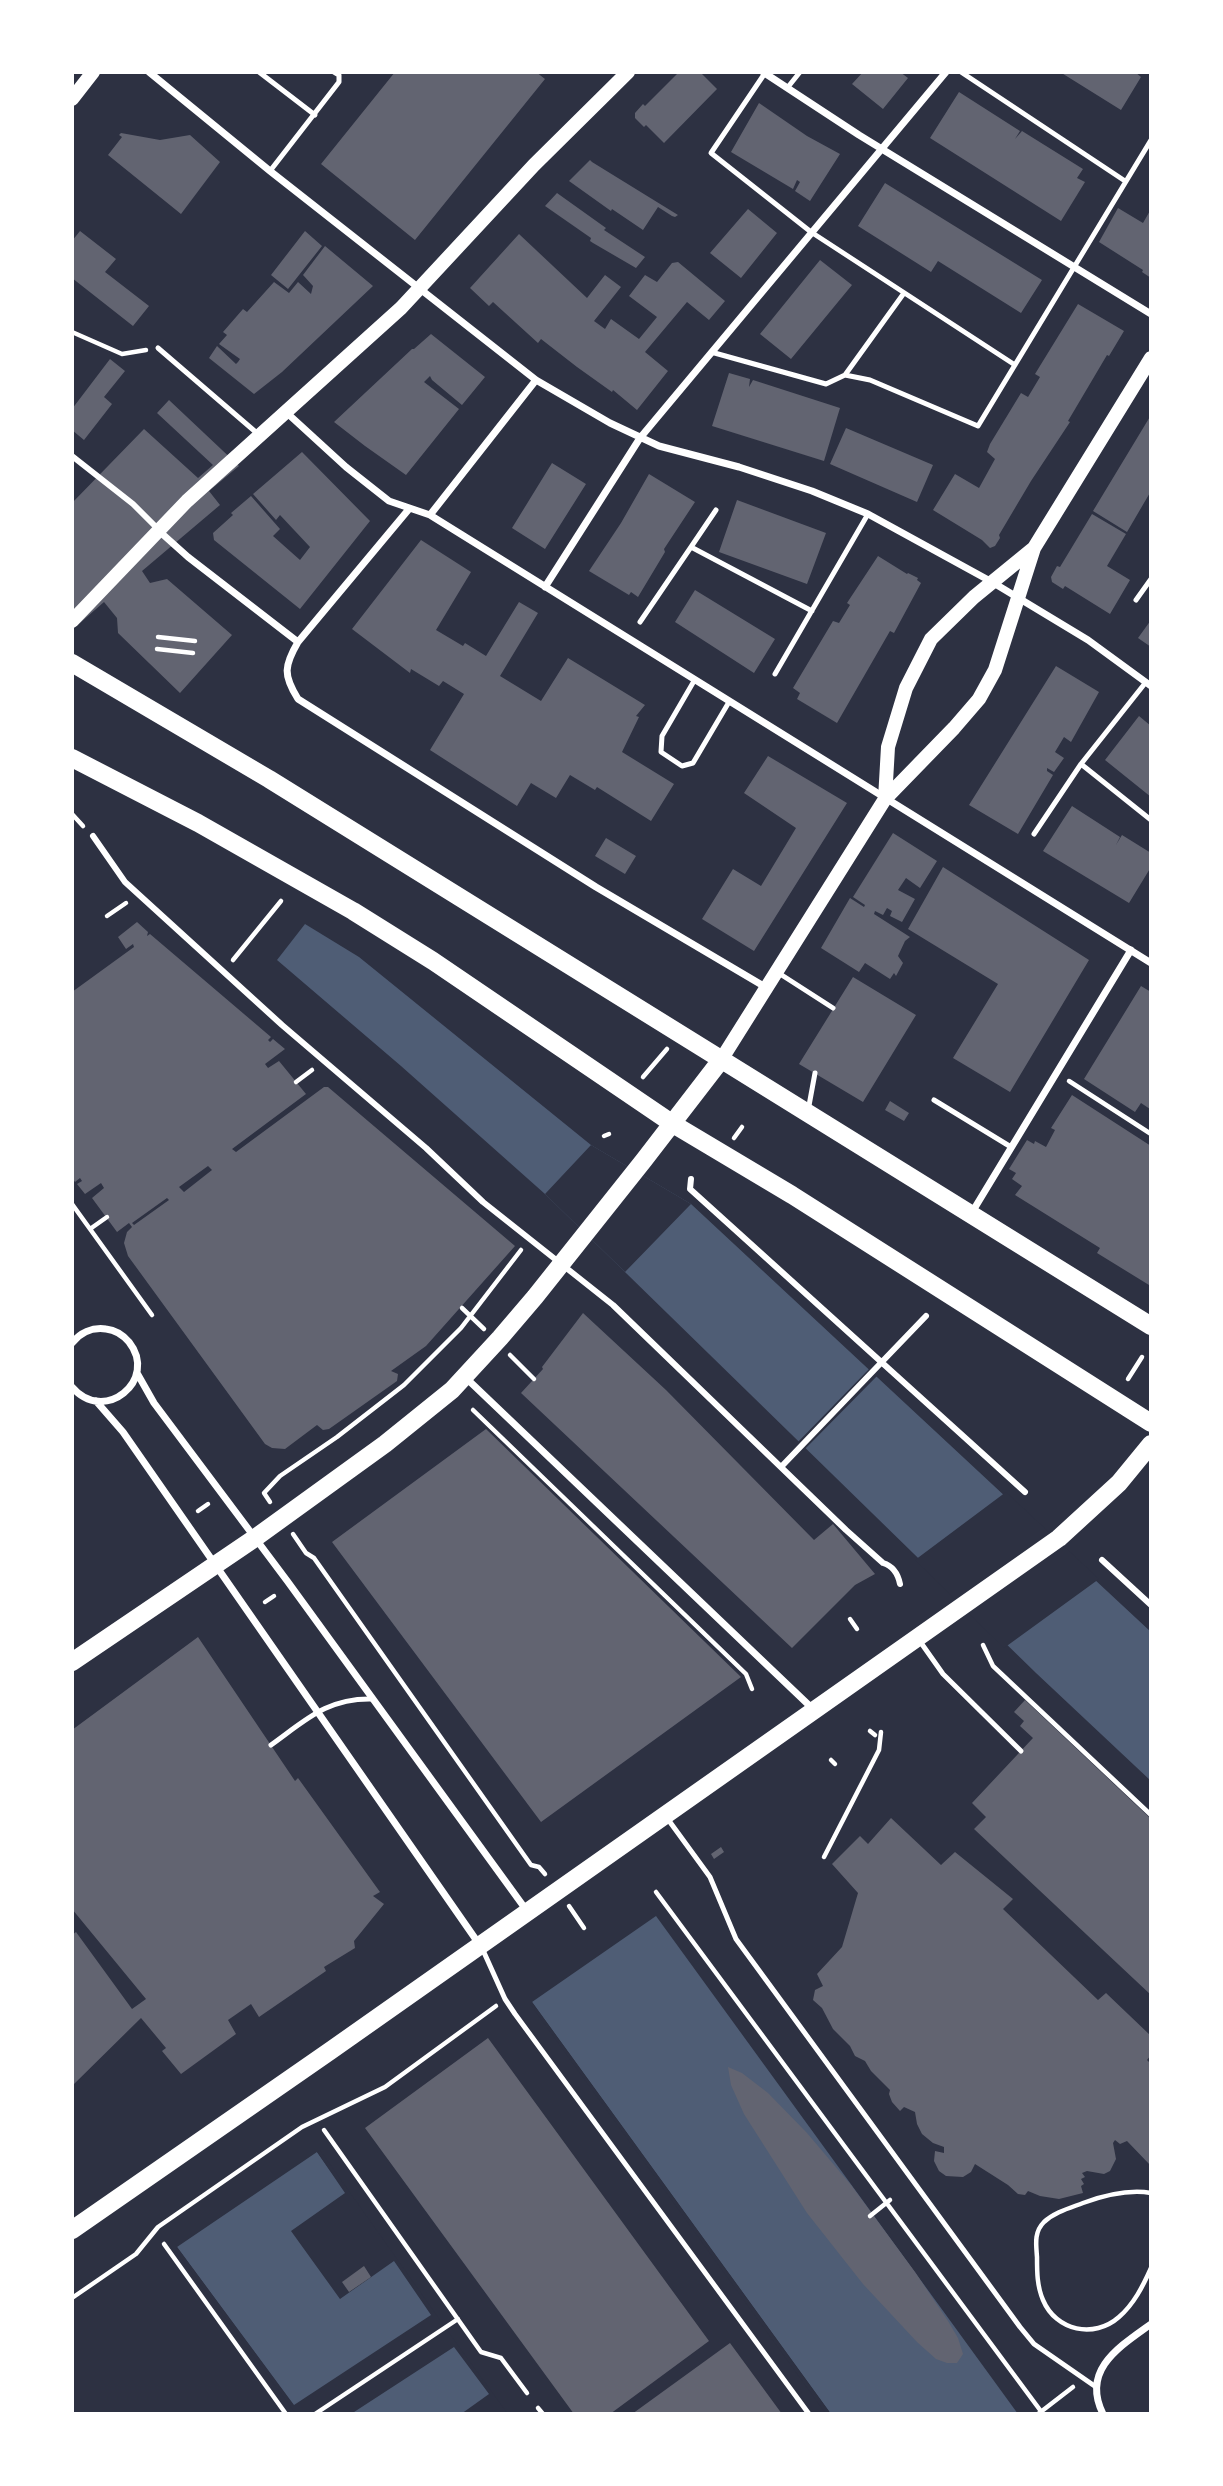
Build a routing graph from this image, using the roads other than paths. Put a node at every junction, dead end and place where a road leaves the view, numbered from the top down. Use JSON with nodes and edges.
{"nodes":[{"id":1,"x":93,"y":72,"type":"edge"},
{"id":2,"x":149,"y":72,"type":"edge"},
{"id":3,"x":259,"y":72,"type":"edge"},
{"id":4,"x":334,"y":72,"type":"edge"},
{"id":5,"x":628,"y":72,"type":"edge"},
{"id":6,"x":764,"y":72,"type":"edge"},
{"id":7,"x":800,"y":72,"type":"edge"},
{"id":8,"x":946,"y":72,"type":"edge"},
{"id":9,"x":961,"y":72,"type":"edge"},
{"id":10,"x":788,"y":87,"type":"junction"},
{"id":11,"x":72,"y":99,"type":"edge"},
{"id":12,"x":315,"y":115,"type":"junction"},
{"id":13,"x":1151,"y":139,"type":"edge"},
{"id":14,"x":881,"y":148,"type":"junction"},
{"id":15,"x":270,"y":170,"type":"junction"},
{"id":16,"x":1125,"y":181,"type":"junction"},
{"id":17,"x":811,"y":233,"type":"junction"},
{"id":18,"x":1075,"y":269,"type":"junction"},
{"id":19,"x":420,"y":288,"type":"junction"},
{"id":20,"x":904,"y":293,"type":"junction"},
{"id":21,"x":1151,"y":314,"type":"edge"},
{"id":22,"x":158,"y":348,"type":"road end"},
{"id":23,"x":711,"y":352,"type":"junction"},
{"id":24,"x":1151,"y":358,"type":"edge"},
{"id":25,"x":1015,"y":365,"type":"junction"},
{"id":26,"x":845,"y":375,"type":"junction"},
{"id":27,"x":536,"y":380,"type":"junction"},
{"id":28,"x":287,"y":413,"type":"junction"},
{"id":29,"x":261,"y":437,"type":"junction"},
{"id":30,"x":640,"y":438,"type":"junction"},
{"id":31,"x":72,"y":456,"type":"edge"},
{"id":32,"x":409,"y":509,"type":"junction"},
{"id":33,"x":716,"y":510,"type":"dead end"},
{"id":34,"x":868,"y":514,"type":"junction"},
{"id":35,"x":430,"y":515,"type":"junction"},
{"id":36,"x":158,"y":529,"type":"junction"},
{"id":37,"x":691,"y":547,"type":"junction"},
{"id":38,"x":1034,"y":548,"type":"junction"},
{"id":39,"x":1151,"y":579,"type":"edge"},
{"id":40,"x":992,"y":582,"type":"junction"},
{"id":41,"x":545,"y":587,"type":"junction"},
{"id":42,"x":1019,"y":598,"type":"junction"},
{"id":43,"x":1136,"y":600,"type":"dead end"},
{"id":44,"x":812,"y":611,"type":"junction"},
{"id":45,"x":72,"y":621,"type":"edge"},
{"id":46,"x":640,"y":622,"type":"dead end"},
{"id":47,"x":298,"y":642,"type":"junction"},
{"id":48,"x":72,"y":663,"type":"edge"},
{"id":49,"x":775,"y":674,"type":"dead end"},
{"id":50,"x":694,"y":681,"type":"junction"},
{"id":51,"x":1149,"y":684,"type":"edge"},
{"id":52,"x":729,"y":702,"type":"junction"},
{"id":53,"x":72,"y":758,"type":"edge"},
{"id":54,"x":1081,"y":764,"type":"junction"},
{"id":55,"x":885,"y":799,"type":"junction"},
{"id":56,"x":1151,"y":820,"type":"edge"},
{"id":57,"x":1034,"y":834,"type":"dead end"},
{"id":58,"x":93,"y":836,"type":"dead end"},
{"id":59,"x":1131,"y":950,"type":"junction"},
{"id":60,"x":1151,"y":963,"type":"edge"},
{"id":61,"x":777,"y":971,"type":"junction"},
{"id":62,"x":767,"y":988,"type":"junction"},
{"id":63,"x":834,"y":1008,"type":"dead end"},
{"id":64,"x":721,"y":1060,"type":"junction"},
{"id":65,"x":816,"y":1073,"type":"dead end"},
{"id":66,"x":934,"y":1101,"type":"dead end"},
{"id":67,"x":807,"y":1114,"type":"junction"},
{"id":68,"x":673,"y":1124,"type":"junction"},
{"id":69,"x":1011,"y":1147,"type":"junction"},
{"id":70,"x":691,"y":1179,"type":"dead end"},
{"id":71,"x":970,"y":1214,"type":"junction"},
{"id":72,"x":561,"y":1264,"type":"junction"},
{"id":73,"x":926,"y":1316,"type":"dead end"},
{"id":74,"x":1151,"y":1326,"type":"edge"},
{"id":75,"x":72,"y":1343,"type":"edge"},
{"id":76,"x":884,"y":1362,"type":"junction"},
{"id":77,"x":137,"y":1373,"type":"junction"},
{"id":78,"x":459,"y":1384,"type":"junction"},
{"id":79,"x":72,"y":1387,"type":"edge"},
{"id":80,"x":96,"y":1401,"type":"junction"},
{"id":81,"x":1151,"y":1423,"type":"edge"},
{"id":82,"x":1151,"y":1444,"type":"edge"},
{"id":83,"x":781,"y":1467,"type":"junction"},
{"id":84,"x":1025,"y":1492,"type":"dead end"},
{"id":85,"x":255,"y":1538,"type":"junction"},
{"id":86,"x":1102,"y":1560,"type":"dead end"},
{"id":87,"x":216,"y":1565,"type":"junction"},
{"id":88,"x":900,"y":1584,"type":"dead end"},
{"id":89,"x":1151,"y":1605,"type":"edge"},
{"id":90,"x":918,"y":1637,"type":"junction"},
{"id":91,"x":72,"y":1662,"type":"edge"},
{"id":92,"x":372,"y":1699,"type":"junction"},
{"id":93,"x":814,"y":1710,"type":"junction"},
{"id":94,"x":318,"y":1711,"type":"junction"},
{"id":95,"x":271,"y":1745,"type":"dead end"},
{"id":96,"x":1021,"y":1751,"type":"dead end"},
{"id":97,"x":665,"y":1815,"type":"junction"},
{"id":98,"x":527,"y":1912,"type":"junction"},
{"id":99,"x":480,"y":1945,"type":"junction"},
{"id":100,"x":72,"y":2230,"type":"edge"},
{"id":101,"x":1151,"y":2324,"type":"edge"},
{"id":102,"x":1096,"y":2387,"type":"junction"},
{"id":103,"x":809,"y":2414,"type":"edge"},
{"id":104,"x":1103,"y":2414,"type":"edge"}],
"edges":[{"from":1,"to":11,"type":"main road"},
{"from":2,"to":15,"type":"street"},
{"from":3,"to":12,"type":"lane"},
{"from":4,"to":12,"type":"lane"},
{"from":5,"to":19,"type":"main road"},
{"from":6,"to":10,"type":"street"},
{"from":6,"to":17,"type":"lane"},
{"from":7,"to":10,"type":"lane"},
{"from":8,"to":14,"type":"street"},
{"from":9,"to":16,"type":"lane"},
{"from":10,"to":14,"type":"street"},
{"from":12,"to":15,"type":"lane"},
{"from":13,"to":16,"type":"lane"},
{"from":14,"to":17,"type":"street"},
{"from":14,"to":18,"type":"street"},
{"from":15,"to":19,"type":"street"},
{"from":16,"to":18,"type":"lane"},
{"from":17,"to":20,"type":"lane"},
{"from":17,"to":23,"type":"street"},
{"from":18,"to":21,"type":"street"},
{"from":18,"to":25,"type":"lane"},
{"from":19,"to":27,"type":"street"},
{"from":19,"to":28,"type":"main road"},
{"from":20,"to":25,"type":"lane"},
{"from":20,"to":26,"type":"lane"},
{"from":22,"to":29,"type":"lane"},
{"from":23,"to":26,"type":"lane"},
{"from":23,"to":30,"type":"street"},
{"from":24,"to":38,"type":"main road"},
{"from":25,"to":26,"type":"lane"},
{"from":27,"to":30,"type":"street"},
{"from":27,"to":35,"type":"street"},
{"from":28,"to":29,"type":"main road"},
{"from":28,"to":32,"type":"street"},
{"from":29,"to":36,"type":"main road"},
{"from":30,"to":34,"type":"street"},
{"from":30,"to":41,"type":"street"},
{"from":31,"to":36,"type":"street"},
{"from":32,"to":35,"type":"street"},
{"from":32,"to":47,"type":"street"},
{"from":33,"to":37,"type":"lane"},
{"from":34,"to":40,"type":"street"},
{"from":34,"to":44,"type":"lane"},
{"from":35,"to":41,"type":"street"},
{"from":36,"to":45,"type":"main road"},
{"from":36,"to":47,"type":"street"},
{"from":37,"to":44,"type":"lane"},
{"from":37,"to":46,"type":"lane"},
{"from":38,"to":40,"type":"main road"},
{"from":38,"to":42,"type":"main road"},
{"from":39,"to":43,"type":"lane"},
{"from":40,"to":42,"type":"street"},
{"from":40,"to":55,"type":"main road"},
{"from":41,"to":50,"type":"street"},
{"from":42,"to":51,"type":"street"},
{"from":42,"to":55,"type":"main road"},
{"from":44,"to":49,"type":"lane"},
{"from":47,"to":62,"type":"street"},
{"from":48,"to":64,"type":"main road"},
{"from":50,"to":52,"type":"street"},
{"from":50,"to":52,"type":"lane"},
{"from":51,"to":54,"type":"lane"},
{"from":52,"to":55,"type":"street"},
{"from":53,"to":68,"type":"main road"},
{"from":54,"to":56,"type":"lane"},
{"from":54,"to":57,"type":"lane"},
{"from":55,"to":59,"type":"street"},
{"from":55,"to":61,"type":"main road"},
{"from":58,"to":72,"type":"street"},
{"from":59,"to":60,"type":"street"},
{"from":59,"to":69,"type":"street"},
{"from":61,"to":62,"type":"main road"},
{"from":61,"to":63,"type":"lane"},
{"from":62,"to":64,"type":"main road"},
{"from":64,"to":67,"type":"main road"},
{"from":64,"to":68,"type":"main road"},
{"from":65,"to":67,"type":"lane"},
{"from":66,"to":69,"type":"lane"},
{"from":67,"to":71,"type":"main road"},
{"from":68,"to":72,"type":"main road"},
{"from":68,"to":81,"type":"main road"},
{"from":69,"to":71,"type":"street"},
{"from":70,"to":76,"type":"street"},
{"from":71,"to":74,"type":"main road"},
{"from":72,"to":78,"type":"main road"},
{"from":72,"to":83,"type":"street"},
{"from":73,"to":76,"type":"street"},
{"from":75,"to":77,"type":"street"},
{"from":76,"to":83,"type":"street"},
{"from":76,"to":84,"type":"street"},
{"from":77,"to":80,"type":"street"},
{"from":77,"to":85,"type":"street"},
{"from":78,"to":85,"type":"main road"},
{"from":78,"to":93,"type":"street"},
{"from":79,"to":80,"type":"street"},
{"from":80,"to":87,"type":"street"},
{"from":82,"to":90,"type":"main road"},
{"from":83,"to":88,"type":"street"},
{"from":85,"to":87,"type":"main road"},
{"from":85,"to":92,"type":"street"},
{"from":86,"to":89,"type":"street"},
{"from":87,"to":91,"type":"main road"},
{"from":87,"to":94,"type":"street"},
{"from":90,"to":93,"type":"main road"},
{"from":90,"to":96,"type":"lane"},
{"from":92,"to":94,"type":"lane"},
{"from":92,"to":98,"type":"street"},
{"from":93,"to":97,"type":"main road"},
{"from":94,"to":95,"type":"lane"},
{"from":94,"to":99,"type":"street"},
{"from":97,"to":98,"type":"main road"},
{"from":97,"to":102,"type":"lane"},
{"from":98,"to":99,"type":"main road"},
{"from":99,"to":100,"type":"main road"},
{"from":99,"to":103,"type":"lane"},
{"from":101,"to":102,"type":"street"},
{"from":102,"to":104,"type":"street"}]}
